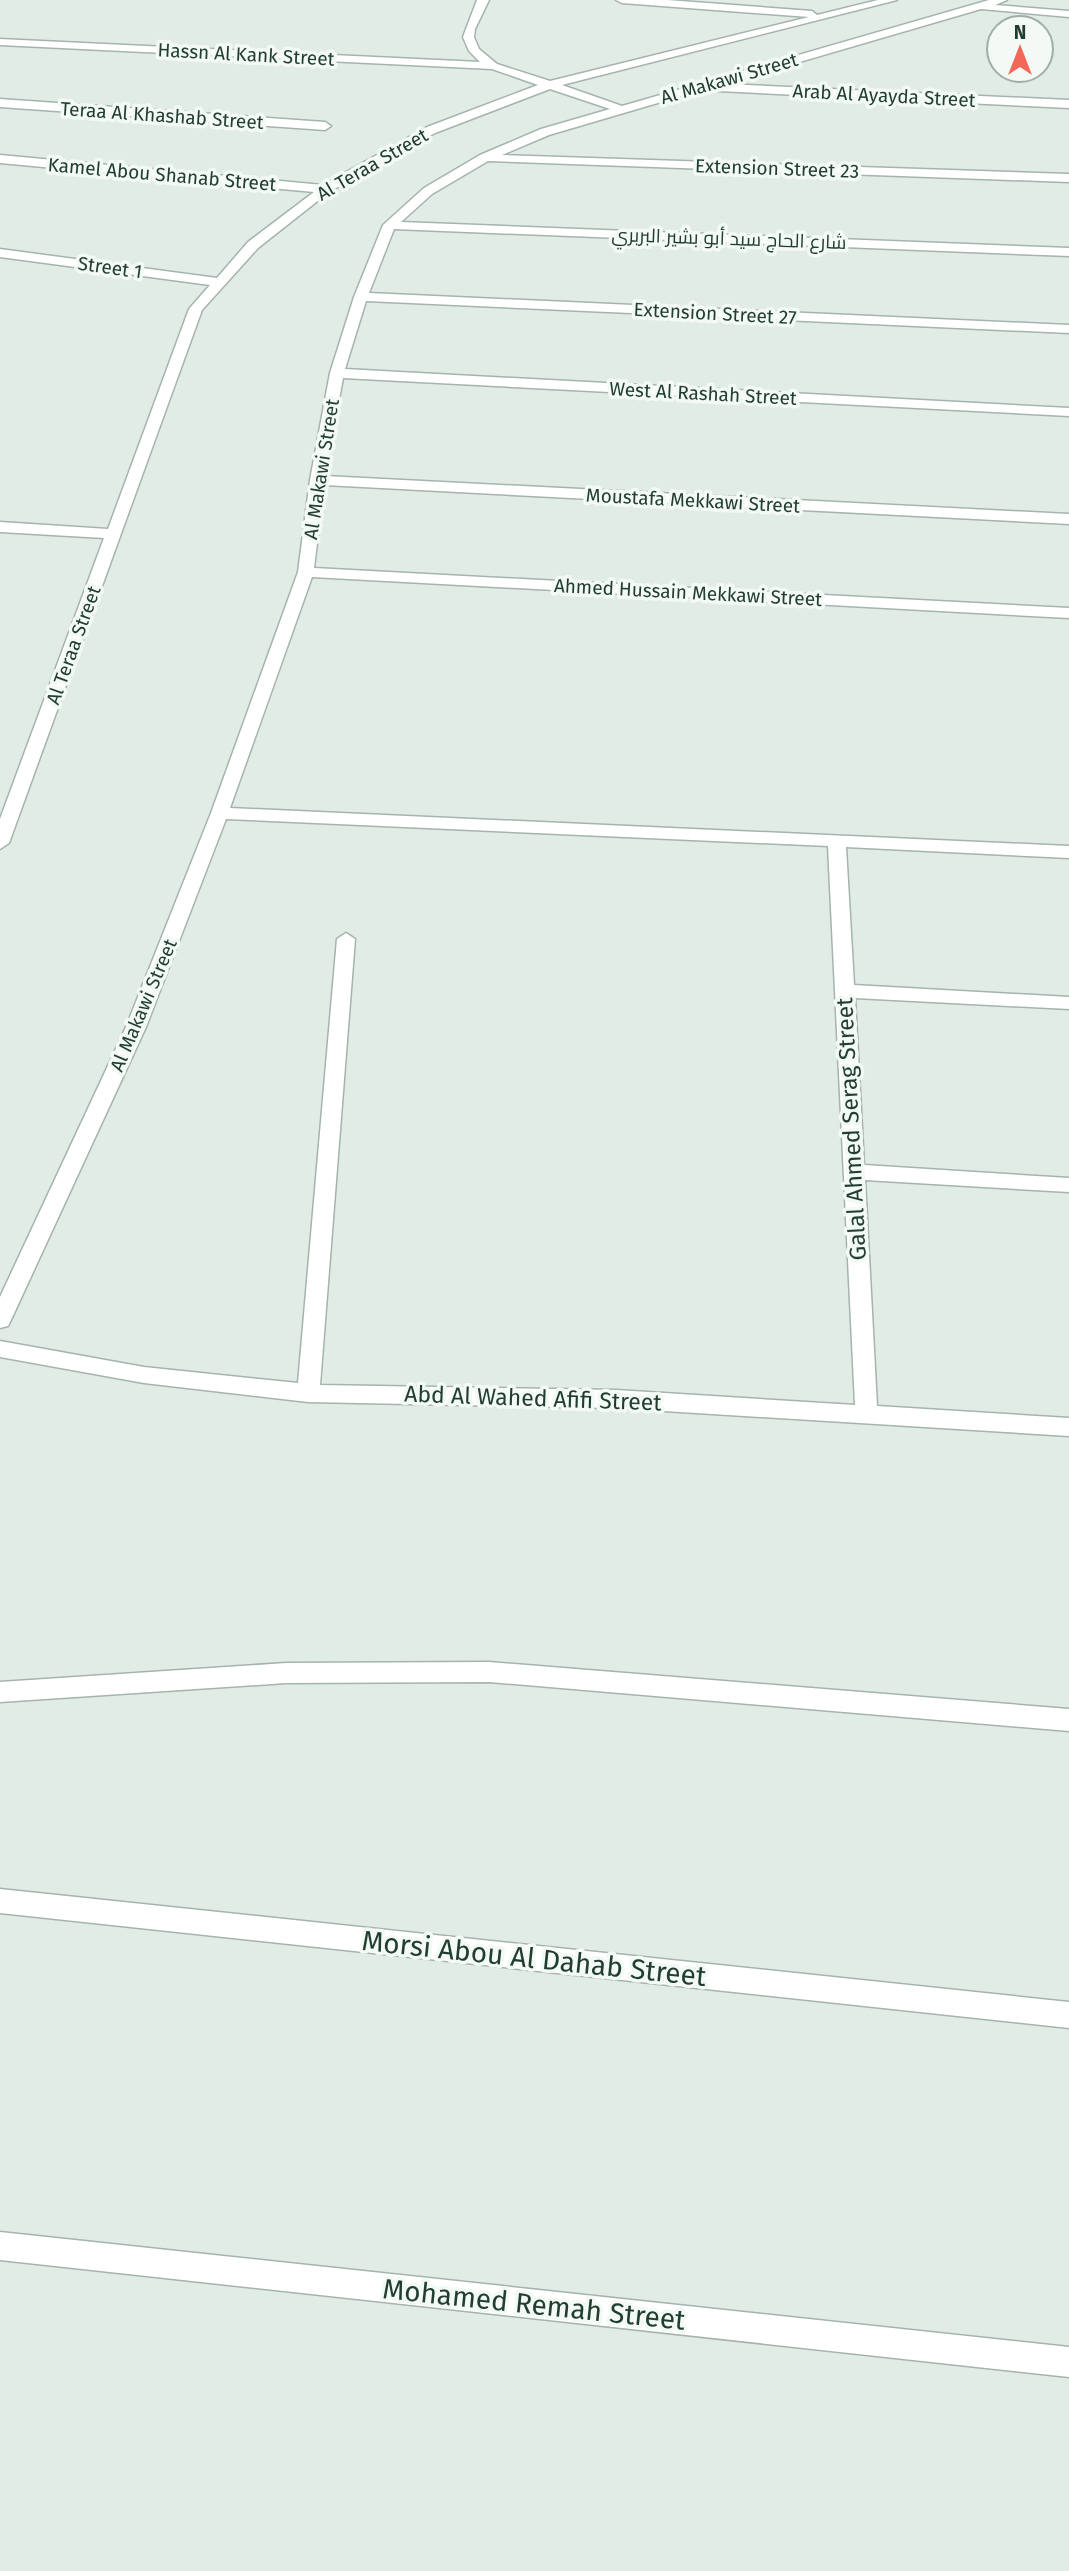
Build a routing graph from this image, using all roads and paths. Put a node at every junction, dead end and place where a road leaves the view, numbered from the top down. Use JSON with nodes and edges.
{"nodes":[{"id":1,"x":483,"y":0,"type":"edge"},
{"id":2,"x":622,"y":0,"type":"edge"},
{"id":3,"x":891,"y":0,"type":"edge"},
{"id":4,"x":965,"y":0,"type":"edge"},
{"id":5,"x":1001,"y":0,"type":"edge"},
{"id":6,"x":977,"y":7,"type":"junction"},
{"id":7,"x":1069,"y":14,"type":"edge"},
{"id":8,"x":831,"y":16,"type":"junction"},
{"id":9,"x":0,"y":42,"type":"edge"},
{"id":10,"x":493,"y":66,"type":"junction"},
{"id":11,"x":550,"y":85,"type":"junction"},
{"id":12,"x":698,"y":86,"type":"junction"},
{"id":13,"x":0,"y":103,"type":"edge"},
{"id":14,"x":1069,"y":104,"type":"edge"},
{"id":15,"x":621,"y":109,"type":"junction"},
{"id":16,"x":325,"y":126,"type":"dead end"},
{"id":17,"x":484,"y":158,"type":"junction"},
{"id":18,"x":0,"y":159,"type":"edge"},
{"id":19,"x":1069,"y":178,"type":"edge"},
{"id":20,"x":325,"y":188,"type":"junction"},
{"id":21,"x":389,"y":225,"type":"junction"},
{"id":22,"x":1069,"y":252,"type":"edge"},
{"id":23,"x":0,"y":253,"type":"edge"},
{"id":24,"x":220,"y":282,"type":"junction"},
{"id":25,"x":361,"y":297,"type":"junction"},
{"id":26,"x":1069,"y":329,"type":"edge"},
{"id":27,"x":337,"y":373,"type":"junction"},
{"id":28,"x":1069,"y":412,"type":"edge"},
{"id":29,"x":317,"y":480,"type":"junction"},
{"id":30,"x":1069,"y":519,"type":"edge"},
{"id":31,"x":0,"y":527,"type":"edge"},
{"id":32,"x":114,"y":534,"type":"junction"},
{"id":33,"x":306,"y":572,"type":"junction"},
{"id":34,"x":1069,"y":613,"type":"edge"},
{"id":35,"x":220,"y":813,"type":"junction"},
{"id":36,"x":836,"y":842,"type":"junction"},
{"id":37,"x":0,"y":843,"type":"edge"},
{"id":38,"x":1069,"y":852,"type":"edge"},
{"id":39,"x":346,"y":939,"type":"dead end"},
{"id":40,"x":844,"y":991,"type":"junction"},
{"id":41,"x":1069,"y":1003,"type":"edge"},
{"id":42,"x":854,"y":1172,"type":"junction"},
{"id":43,"x":1069,"y":1185,"type":"edge"},
{"id":44,"x":0,"y":1320,"type":"edge"},
{"id":45,"x":0,"y":1349,"type":"edge"},
{"id":46,"x":309,"y":1393,"type":"junction"},
{"id":47,"x":867,"y":1416,"type":"junction"},
{"id":48,"x":1069,"y":1427,"type":"edge"},
{"id":49,"x":0,"y":1692,"type":"edge"},
{"id":50,"x":1069,"y":1720,"type":"edge"},
{"id":51,"x":0,"y":1901,"type":"edge"},
{"id":52,"x":1069,"y":2015,"type":"edge"},
{"id":53,"x":0,"y":2246,"type":"edge"},
{"id":54,"x":1069,"y":2362,"type":"edge"}],
"edges":[{"from":1,"to":10,"type":"street"},
{"from":2,"to":8,"type":"street"},
{"from":3,"to":8,"type":"street","name":"Al Teraa Street"},
{"from":4,"to":6,"type":"street"},
{"from":5,"to":6,"type":"street","name":"Al Makawi Street"},
{"from":6,"to":7,"type":"street"},
{"from":6,"to":12,"type":"street","name":"Al Makawi Street"},
{"from":8,"to":11,"type":"street","name":"Al Teraa Street"},
{"from":9,"to":10,"type":"street","name":"Hassn Al Kank Street"},
{"from":10,"to":11,"type":"street"},
{"from":11,"to":15,"type":"street"},
{"from":11,"to":20,"type":"street","name":"Al Teraa Street"},
{"from":12,"to":14,"type":"street","name":"Arab Al Ayayda Street"},
{"from":12,"to":15,"type":"street","name":"Al Makawi Street"},
{"from":13,"to":16,"type":"street","name":"Teraa Al Khashab Street"},
{"from":15,"to":17,"type":"street","name":"Al Makawi Street"},
{"from":17,"to":19,"type":"street","name":"Extension Street 23"},
{"from":17,"to":21,"type":"street","name":"Al Makawi Street"},
{"from":18,"to":20,"type":"street","name":"Kamel Abou Shanab Street"},
{"from":20,"to":24,"type":"street","name":"Al Teraa Street"},
{"from":21,"to":22,"type":"street","name":"شارع الحاج سيد أبو بشير البربري"},
{"from":21,"to":25,"type":"street","name":"Al Makawi Street"},
{"from":23,"to":24,"type":"street","name":"Street 1"},
{"from":24,"to":32,"type":"street","name":"Al Teraa Street"},
{"from":25,"to":26,"type":"street","name":"Extension Street 27"},
{"from":25,"to":27,"type":"street","name":"Al Makawi Street"},
{"from":27,"to":28,"type":"street","name":"West Al Rashah Street"},
{"from":27,"to":29,"type":"street","name":"Al Makawi Street"},
{"from":29,"to":30,"type":"street","name":"Moustafa Mekkawi Street"},
{"from":29,"to":33,"type":"street","name":"Al Makawi Street"},
{"from":31,"to":32,"type":"street"},
{"from":32,"to":37,"type":"street","name":"Al Teraa Street"},
{"from":33,"to":34,"type":"street","name":"Ahmed Hussain Mekkawi Street"},
{"from":33,"to":35,"type":"street","name":"Al Makawi Street"},
{"from":35,"to":36,"type":"street"},
{"from":35,"to":44,"type":"street","name":"Al Makawi Street"},
{"from":36,"to":38,"type":"street"},
{"from":36,"to":40,"type":"street","name":"Galal Ahmed Serag Street"},
{"from":39,"to":46,"type":"street"},
{"from":40,"to":41,"type":"street"},
{"from":40,"to":42,"type":"street","name":"Galal Ahmed Serag Street"},
{"from":42,"to":43,"type":"street"},
{"from":42,"to":47,"type":"street","name":"Galal Ahmed Serag Street"},
{"from":45,"to":46,"type":"street","name":"Abd Al Wahed Afifi Street"},
{"from":46,"to":47,"type":"street","name":"Abd Al Wahed Afifi Street"},
{"from":47,"to":48,"type":"street","name":"Abd Al Wahed Afifi Street"},
{"from":49,"to":50,"type":"street"},
{"from":51,"to":52,"type":"street","name":"Morsi Abou Al Dahab Street"},
{"from":53,"to":54,"type":"street","name":"Mohamed Remah Street"}]}
